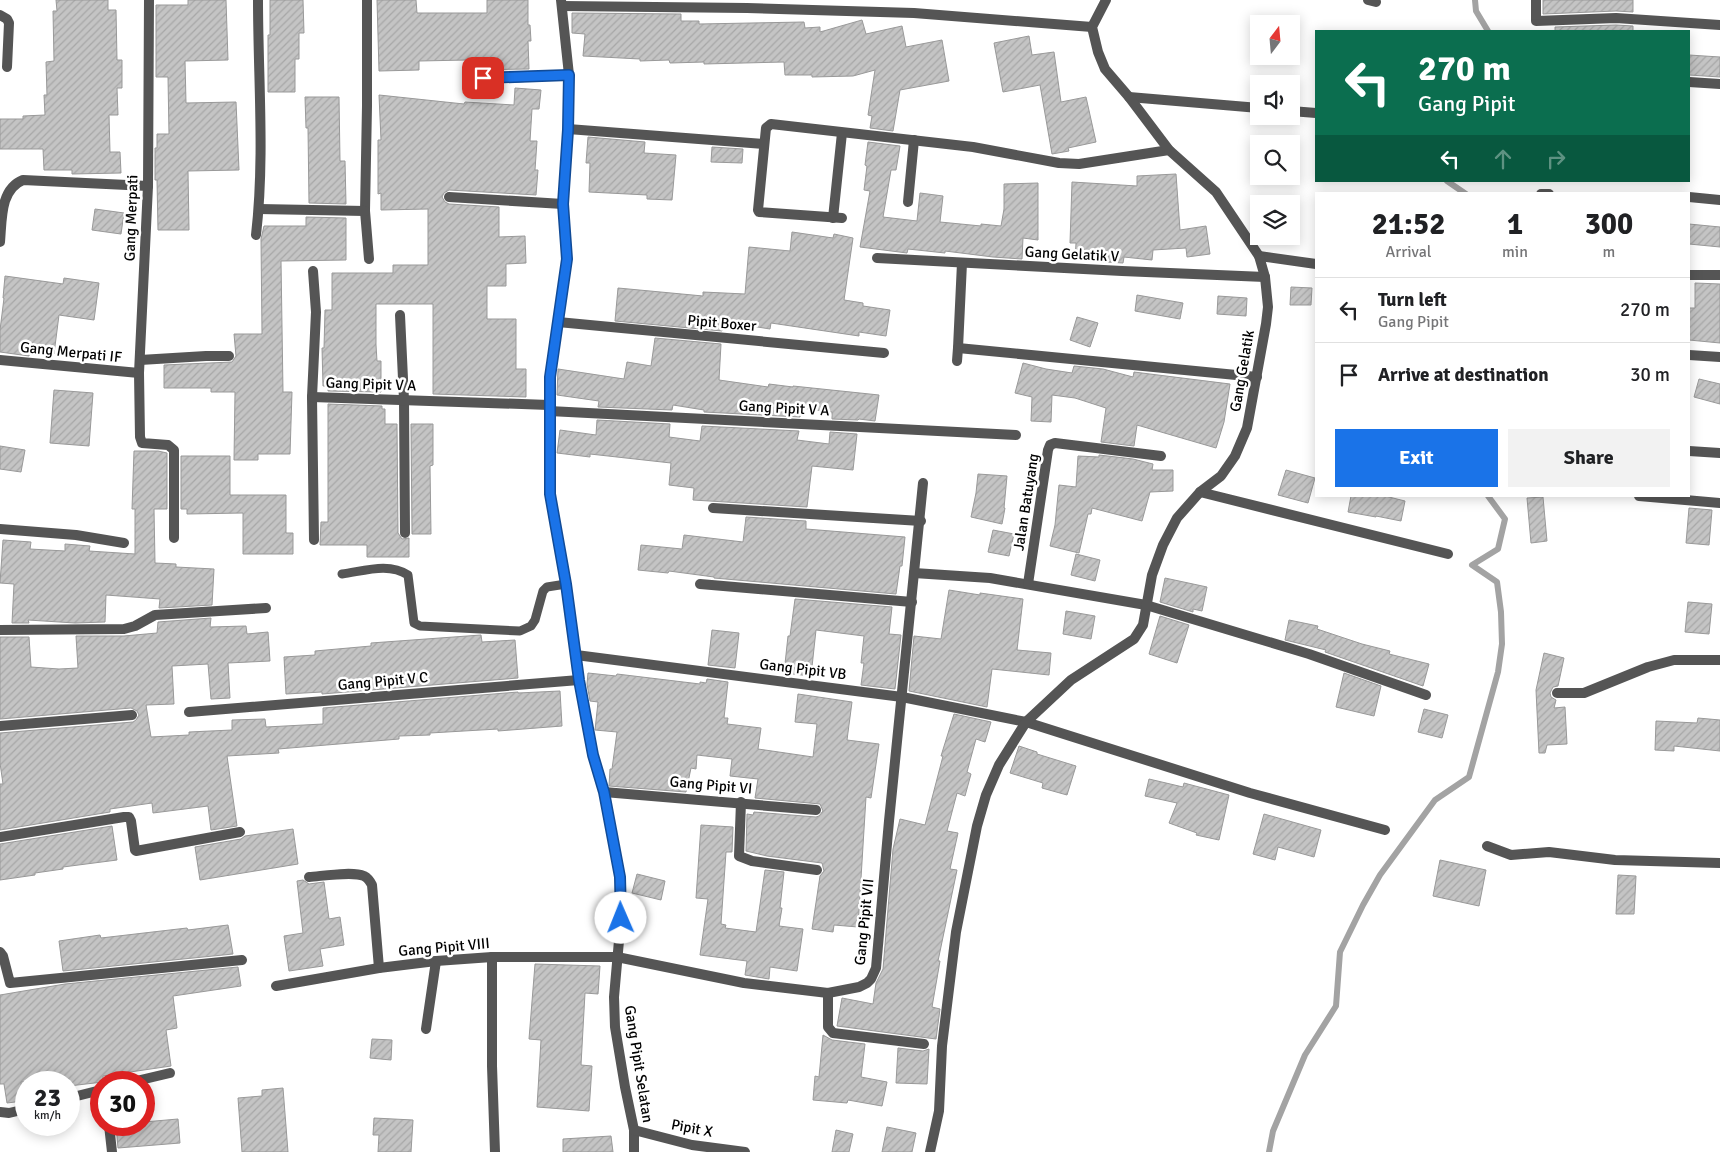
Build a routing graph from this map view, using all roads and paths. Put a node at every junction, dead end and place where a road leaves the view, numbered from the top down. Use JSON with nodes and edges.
{"nodes":[{"id":1,"x":149,"y":0,"type":"edge"},
{"id":2,"x":258,"y":0,"type":"edge"},
{"id":3,"x":367,"y":0,"type":"edge"},
{"id":4,"x":1106,"y":0,"type":"edge"},
{"id":5,"x":1536,"y":0,"type":"edge"},
{"id":6,"x":562,"y":3,"type":"edge"},
{"id":7,"x":0,"y":15,"type":"edge"},
{"id":8,"x":1720,"y":25,"type":"edge"},
{"id":9,"x":1092,"y":27,"type":"junction"},
{"id":10,"x":7,"y":67,"type":"dead end"},
{"id":11,"x":569,"y":75,"type":"junction"},
{"id":12,"x":483,"y":78,"type":"dead end"},
{"id":13,"x":1690,"y":82,"type":"edge"},
{"id":14,"x":1720,"y":84,"type":"edge"},
{"id":15,"x":1129,"y":97,"type":"junction"},
{"id":16,"x":1250,"y":107,"type":"edge"},
{"id":17,"x":1300,"y":112,"type":"edge"},
{"id":18,"x":1315,"y":113,"type":"edge"},
{"id":19,"x":568,"y":130,"type":"junction"},
{"id":20,"x":842,"y":132,"type":"junction"},
{"id":21,"x":914,"y":140,"type":"junction"},
{"id":22,"x":764,"y":144,"type":"junction"},
{"id":23,"x":1169,"y":150,"type":"junction"},
{"id":24,"x":148,"y":186,"type":"junction"},
{"id":25,"x":449,"y":197,"type":"dead end"},
{"id":26,"x":1690,"y":198,"type":"edge"},
{"id":27,"x":1720,"y":200,"type":"edge"},
{"id":28,"x":908,"y":202,"type":"dead end"},
{"id":29,"x":563,"y":204,"type":"junction"},
{"id":30,"x":259,"y":209,"type":"junction"},
{"id":31,"x":364,"y":211,"type":"junction"},
{"id":32,"x":256,"y":235,"type":"dead end"},
{"id":33,"x":0,"y":242,"type":"edge"},
{"id":34,"x":1259,"y":256,"type":"junction"},
{"id":35,"x":878,"y":258,"type":"dead end"},
{"id":36,"x":369,"y":259,"type":"dead end"},
{"id":37,"x":962,"y":263,"type":"junction"},
{"id":38,"x":1315,"y":264,"type":"edge"},
{"id":39,"x":313,"y":270,"type":"dead end"},
{"id":40,"x":1690,"y":275,"type":"edge"},
{"id":41,"x":1720,"y":275,"type":"edge"},
{"id":42,"x":1265,"y":276,"type":"junction"},
{"id":43,"x":400,"y":315,"type":"dead end"},
{"id":44,"x":558,"y":322,"type":"junction"},
{"id":45,"x":958,"y":348,"type":"junction"},
{"id":46,"x":884,"y":353,"type":"dead end"},
{"id":47,"x":1690,"y":355,"type":"edge"},
{"id":48,"x":229,"y":356,"type":"dead end"},
{"id":49,"x":1720,"y":357,"type":"edge"},
{"id":50,"x":0,"y":360,"type":"edge"},
{"id":51,"x":140,"y":360,"type":"junction"},
{"id":52,"x":957,"y":361,"type":"dead end"},
{"id":53,"x":139,"y":373,"type":"junction"},
{"id":54,"x":1257,"y":377,"type":"junction"},
{"id":55,"x":312,"y":397,"type":"junction"},
{"id":56,"x":404,"y":400,"type":"junction"},
{"id":57,"x":549,"y":408,"type":"junction"},
{"id":58,"x":1016,"y":435,"type":"dead end"},
{"id":59,"x":1690,"y":451,"type":"edge"},
{"id":60,"x":1720,"y":453,"type":"edge"},
{"id":61,"x":1161,"y":456,"type":"dead end"},
{"id":62,"x":924,"y":482,"type":"dead end"},
{"id":63,"x":1200,"y":492,"type":"junction"},
{"id":64,"x":1651,"y":497,"type":"edge"},
{"id":65,"x":1720,"y":503,"type":"edge"},
{"id":66,"x":712,"y":508,"type":"dead end"},
{"id":67,"x":921,"y":521,"type":"junction"},
{"id":68,"x":0,"y":529,"type":"edge"},
{"id":69,"x":405,"y":533,"type":"dead end"},
{"id":70,"x":174,"y":538,"type":"dead end"},
{"id":71,"x":314,"y":540,"type":"dead end"},
{"id":72,"x":124,"y":543,"type":"dead end"},
{"id":73,"x":1448,"y":554,"type":"dead end"},
{"id":74,"x":914,"y":573,"type":"junction"},
{"id":75,"x":342,"y":574,"type":"dead end"},
{"id":76,"x":566,"y":584,"type":"junction"},
{"id":77,"x":700,"y":584,"type":"dead end"},
{"id":78,"x":1028,"y":584,"type":"junction"},
{"id":79,"x":912,"y":602,"type":"junction"},
{"id":80,"x":1146,"y":605,"type":"junction"},
{"id":81,"x":266,"y":608,"type":"dead end"},
{"id":82,"x":0,"y":630,"type":"edge"},
{"id":83,"x":576,"y":654,"type":"junction"},
{"id":84,"x":1720,"y":660,"type":"edge"},
{"id":85,"x":579,"y":680,"type":"junction"},
{"id":86,"x":1557,"y":693,"type":"dead end"},
{"id":87,"x":1426,"y":695,"type":"dead end"},
{"id":88,"x":902,"y":697,"type":"junction"},
{"id":89,"x":189,"y":712,"type":"dead end"},
{"id":90,"x":132,"y":715,"type":"dead end"},
{"id":91,"x":1026,"y":722,"type":"junction"},
{"id":92,"x":0,"y":726,"type":"edge"},
{"id":93,"x":604,"y":792,"type":"junction"},
{"id":94,"x":741,"y":802,"type":"junction"},
{"id":95,"x":816,"y":810,"type":"dead end"},
{"id":96,"x":1385,"y":830,"type":"dead end"},
{"id":97,"x":240,"y":832,"type":"dead end"},
{"id":98,"x":0,"y":837,"type":"edge"},
{"id":99,"x":1487,"y":846,"type":"dead end"},
{"id":100,"x":1720,"y":863,"type":"edge"},
{"id":101,"x":817,"y":870,"type":"dead end"},
{"id":102,"x":309,"y":877,"type":"dead end"},
{"id":103,"x":0,"y":952,"type":"edge"},
{"id":104,"x":492,"y":957,"type":"junction"},
{"id":105,"x":617,"y":957,"type":"junction"},
{"id":106,"x":242,"y":960,"type":"dead end"},
{"id":107,"x":436,"y":961,"type":"junction"},
{"id":108,"x":380,"y":968,"type":"junction"},
{"id":109,"x":276,"y":986,"type":"dead end"},
{"id":110,"x":828,"y":993,"type":"junction"},
{"id":111,"x":426,"y":1029,"type":"dead end"},
{"id":112,"x":924,"y":1044,"type":"dead end"},
{"id":113,"x":170,"y":1073,"type":"dead end"},
{"id":114,"x":155,"y":1077,"type":"edge"},
{"id":115,"x":0,"y":1112,"type":"edge"},
{"id":116,"x":15,"y":1112,"type":"edge"},
{"id":117,"x":634,"y":1130,"type":"junction"},
{"id":118,"x":111,"y":1136,"type":"edge"},
{"id":119,"x":112,"y":1152,"type":"edge"},
{"id":120,"x":495,"y":1152,"type":"edge"},
{"id":121,"x":634,"y":1152,"type":"edge"},
{"id":122,"x":745,"y":1152,"type":"edge"},
{"id":123,"x":930,"y":1152,"type":"edge"}],
"edges":[{"from":1,"to":24,"type":"street","name":"Gang Merpati"},
{"from":2,"to":30,"type":"street"},
{"from":3,"to":31,"type":"street"},
{"from":4,"to":9,"type":"street"},
{"from":5,"to":8,"type":"street"},
{"from":6,"to":9,"type":"street"},
{"from":6,"to":11,"type":"street","name":"Gang Pipit Selatan"},
{"from":7,"to":10,"type":"street"},
{"from":9,"to":15,"type":"street","name":"Gang Gelatik"},
{"from":11,"to":12,"type":"street"},
{"from":11,"to":19,"type":"street","name":"Gang Pipit Selatan"},
{"from":13,"to":14,"type":"street"},
{"from":15,"to":16,"type":"street"},
{"from":15,"to":23,"type":"street","name":"Gang Gelatik"},
{"from":17,"to":18,"type":"street"},
{"from":19,"to":22,"type":"street"},
{"from":19,"to":29,"type":"street","name":"Gang Pipit Selatan"},
{"from":20,"to":21,"type":"street"},
{"from":20,"to":22,"type":"street"},
{"from":20,"to":22,"type":"street"},
{"from":21,"to":23,"type":"street"},
{"from":21,"to":28,"type":"street"},
{"from":23,"to":34,"type":"street","name":"Gang Gelatik"},
{"from":24,"to":33,"type":"street"},
{"from":24,"to":51,"type":"street","name":"Gang Merpati"},
{"from":25,"to":29,"type":"street"},
{"from":26,"to":27,"type":"street"},
{"from":29,"to":44,"type":"street","name":"Gang Pipit Selatan"},
{"from":30,"to":31,"type":"street"},
{"from":30,"to":32,"type":"street"},
{"from":31,"to":36,"type":"street"},
{"from":34,"to":38,"type":"street"},
{"from":34,"to":42,"type":"street","name":"Gang Gelatik"},
{"from":35,"to":37,"type":"street","name":"Gang Gelatik V"},
{"from":37,"to":42,"type":"street","name":"Gang Gelatik V"},
{"from":37,"to":45,"type":"street"},
{"from":39,"to":55,"type":"street"},
{"from":40,"to":41,"type":"street"},
{"from":42,"to":54,"type":"street","name":"Gang Gelatik"},
{"from":43,"to":56,"type":"street"},
{"from":44,"to":46,"type":"street","name":"Pipit Boxer"},
{"from":44,"to":57,"type":"street","name":"Gang Pipit Selatan"},
{"from":45,"to":52,"type":"street"},
{"from":45,"to":54,"type":"street"},
{"from":47,"to":49,"type":"street"},
{"from":48,"to":51,"type":"street"},
{"from":50,"to":53,"type":"street","name":"Gang Merpati IF"},
{"from":51,"to":53,"type":"street","name":"Gang Merpati"},
{"from":53,"to":70,"type":"street","name":"Gang Merpati"},
{"from":54,"to":63,"type":"street","name":"Gang Gelatik"},
{"from":55,"to":56,"type":"street","name":"Gang Pipit V A"},
{"from":55,"to":71,"type":"street"},
{"from":56,"to":57,"type":"street","name":"Gang Pipit V A"},
{"from":56,"to":69,"type":"street"},
{"from":57,"to":58,"type":"street","name":"Gang Pipit V A"},
{"from":57,"to":76,"type":"street","name":"Gang Pipit Selatan"},
{"from":59,"to":60,"type":"street"},
{"from":61,"to":78,"type":"street","name":"Jalan Batuyang"},
{"from":62,"to":67,"type":"street","name":"Gang Pipit VII"},
{"from":63,"to":73,"type":"street"},
{"from":63,"to":80,"type":"street","name":"Gang Gelatik"},
{"from":64,"to":65,"type":"street"},
{"from":66,"to":67,"type":"street"},
{"from":67,"to":74,"type":"street","name":"Gang Pipit VII"},
{"from":68,"to":72,"type":"street"},
{"from":74,"to":78,"type":"street"},
{"from":74,"to":79,"type":"street","name":"Gang Pipit VII"},
{"from":75,"to":76,"type":"lane"},
{"from":76,"to":83,"type":"street","name":"Gang Pipit Selatan"},
{"from":77,"to":79,"type":"street"},
{"from":78,"to":80,"type":"street"},
{"from":79,"to":88,"type":"street","name":"Gang Pipit VII"},
{"from":80,"to":87,"type":"street"},
{"from":80,"to":91,"type":"street","name":"Gang Gelatik"},
{"from":81,"to":82,"type":"street"},
{"from":83,"to":85,"type":"street","name":"Gang Pipit Selatan"},
{"from":83,"to":88,"type":"street","name":"Gang Pipit VB"},
{"from":84,"to":86,"type":"street"},
{"from":85,"to":89,"type":"street","name":"Gang Pipit V C"},
{"from":85,"to":93,"type":"street","name":"Gang Pipit Selatan"},
{"from":88,"to":91,"type":"street","name":"Gang Pipit VB"},
{"from":88,"to":110,"type":"street","name":"Gang Pipit VII"},
{"from":90,"to":92,"type":"street"},
{"from":91,"to":96,"type":"street","name":"Gang Pipit VB"},
{"from":91,"to":123,"type":"street","name":"Gang Gelatik"},
{"from":93,"to":94,"type":"street","name":"Gang Pipit VI"},
{"from":93,"to":105,"type":"street","name":"Gang Pipit Selatan"},
{"from":94,"to":95,"type":"street","name":"Gang Pipit VI"},
{"from":94,"to":101,"type":"street"},
{"from":97,"to":98,"type":"street"},
{"from":99,"to":100,"type":"street"},
{"from":102,"to":108,"type":"street"},
{"from":103,"to":106,"type":"street"},
{"from":104,"to":105,"type":"street","name":"Gang Pipit VIII"},
{"from":104,"to":107,"type":"street","name":"Gang Pipit VIII"},
{"from":104,"to":120,"type":"street"},
{"from":105,"to":110,"type":"street","name":"Gang Pipit VII"},
{"from":105,"to":117,"type":"street","name":"Gang Pipit Selatan"},
{"from":107,"to":108,"type":"street","name":"Gang Pipit VIII"},
{"from":107,"to":111,"type":"street"},
{"from":108,"to":109,"type":"street","name":"Gang Pipit VIII"},
{"from":110,"to":112,"type":"street"},
{"from":113,"to":114,"type":"street"},
{"from":115,"to":116,"type":"street"},
{"from":117,"to":121,"type":"street","name":"Gang Pipit Selatan"},
{"from":117,"to":122,"type":"street","name":"Pipit X"},
{"from":118,"to":119,"type":"street"}]}
